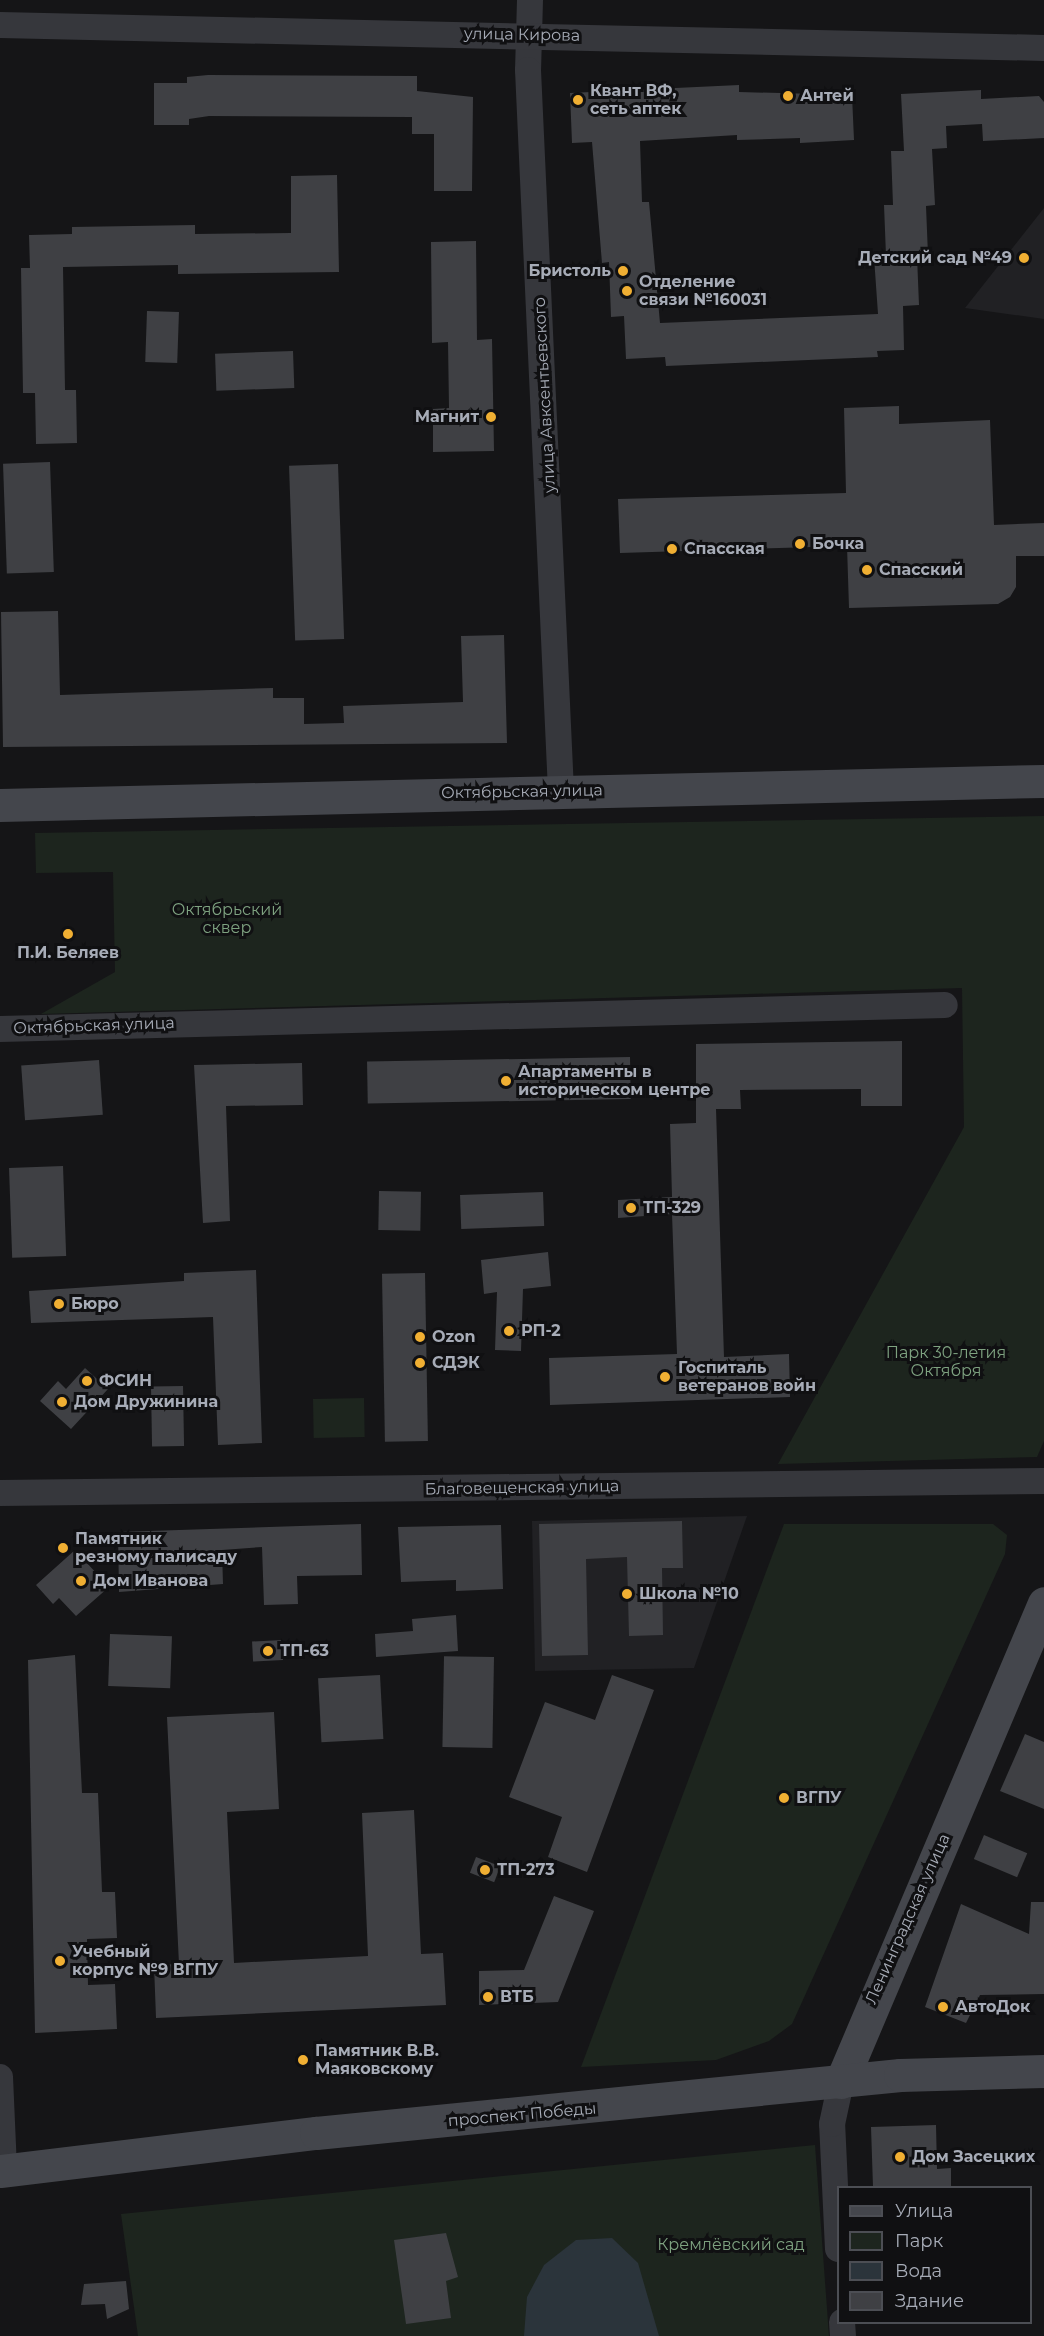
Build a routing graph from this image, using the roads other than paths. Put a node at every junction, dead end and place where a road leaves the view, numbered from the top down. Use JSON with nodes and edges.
{"nodes":[{"id":1,"x":530,"y":0,"type":"edge"},
{"id":2,"x":0,"y":25,"type":"edge"},
{"id":3,"x":529,"y":36,"type":"junction"},
{"id":4,"x":1044,"y":48,"type":"edge"},
{"id":5,"x":1044,"y":781,"type":"edge"},
{"id":6,"x":561,"y":791,"type":"junction"},
{"id":7,"x":0,"y":805,"type":"edge"},
{"id":8,"x":945,"y":1005,"type":"dead end"},
{"id":9,"x":0,"y":1029,"type":"edge"},
{"id":10,"x":1044,"y":1481,"type":"edge"},
{"id":11,"x":0,"y":1493,"type":"edge"},
{"id":12,"x":1044,"y":1603,"type":"edge"},
{"id":13,"x":1044,"y":2071,"type":"edge"},
{"id":14,"x":0,"y":2077,"type":"edge"},
{"id":15,"x":841,"y":2082,"type":"junction"},
{"id":16,"x":2,"y":2170,"type":"edge"},
{"id":17,"x":837,"y":2228,"type":"edge"}],
"edges":[{"from":1,"to":3,"type":"street","name":"улица Авксентьевского"},
{"from":2,"to":3,"type":"street","name":"улица Кирова"},
{"from":3,"to":4,"type":"street","name":"улица Кирова"},
{"from":3,"to":6,"type":"street","name":"улица Авксентьевского"},
{"from":5,"to":6,"type":"main road","name":"Октябрьская улица"},
{"from":6,"to":7,"type":"main road","name":"Октябрьская улица"},
{"from":8,"to":9,"type":"street","name":"Октябрьская улица"},
{"from":10,"to":11,"type":"street","name":"Благовещенская улица"},
{"from":12,"to":15,"type":"main road","name":"Ленинградская улица"},
{"from":13,"to":15,"type":"main road","name":"проспект Победы"},
{"from":14,"to":16,"type":"street"},
{"from":15,"to":16,"type":"main road","name":"проспект Победы"},
{"from":15,"to":17,"type":"street","name":"Ленинградская улица"}]}
